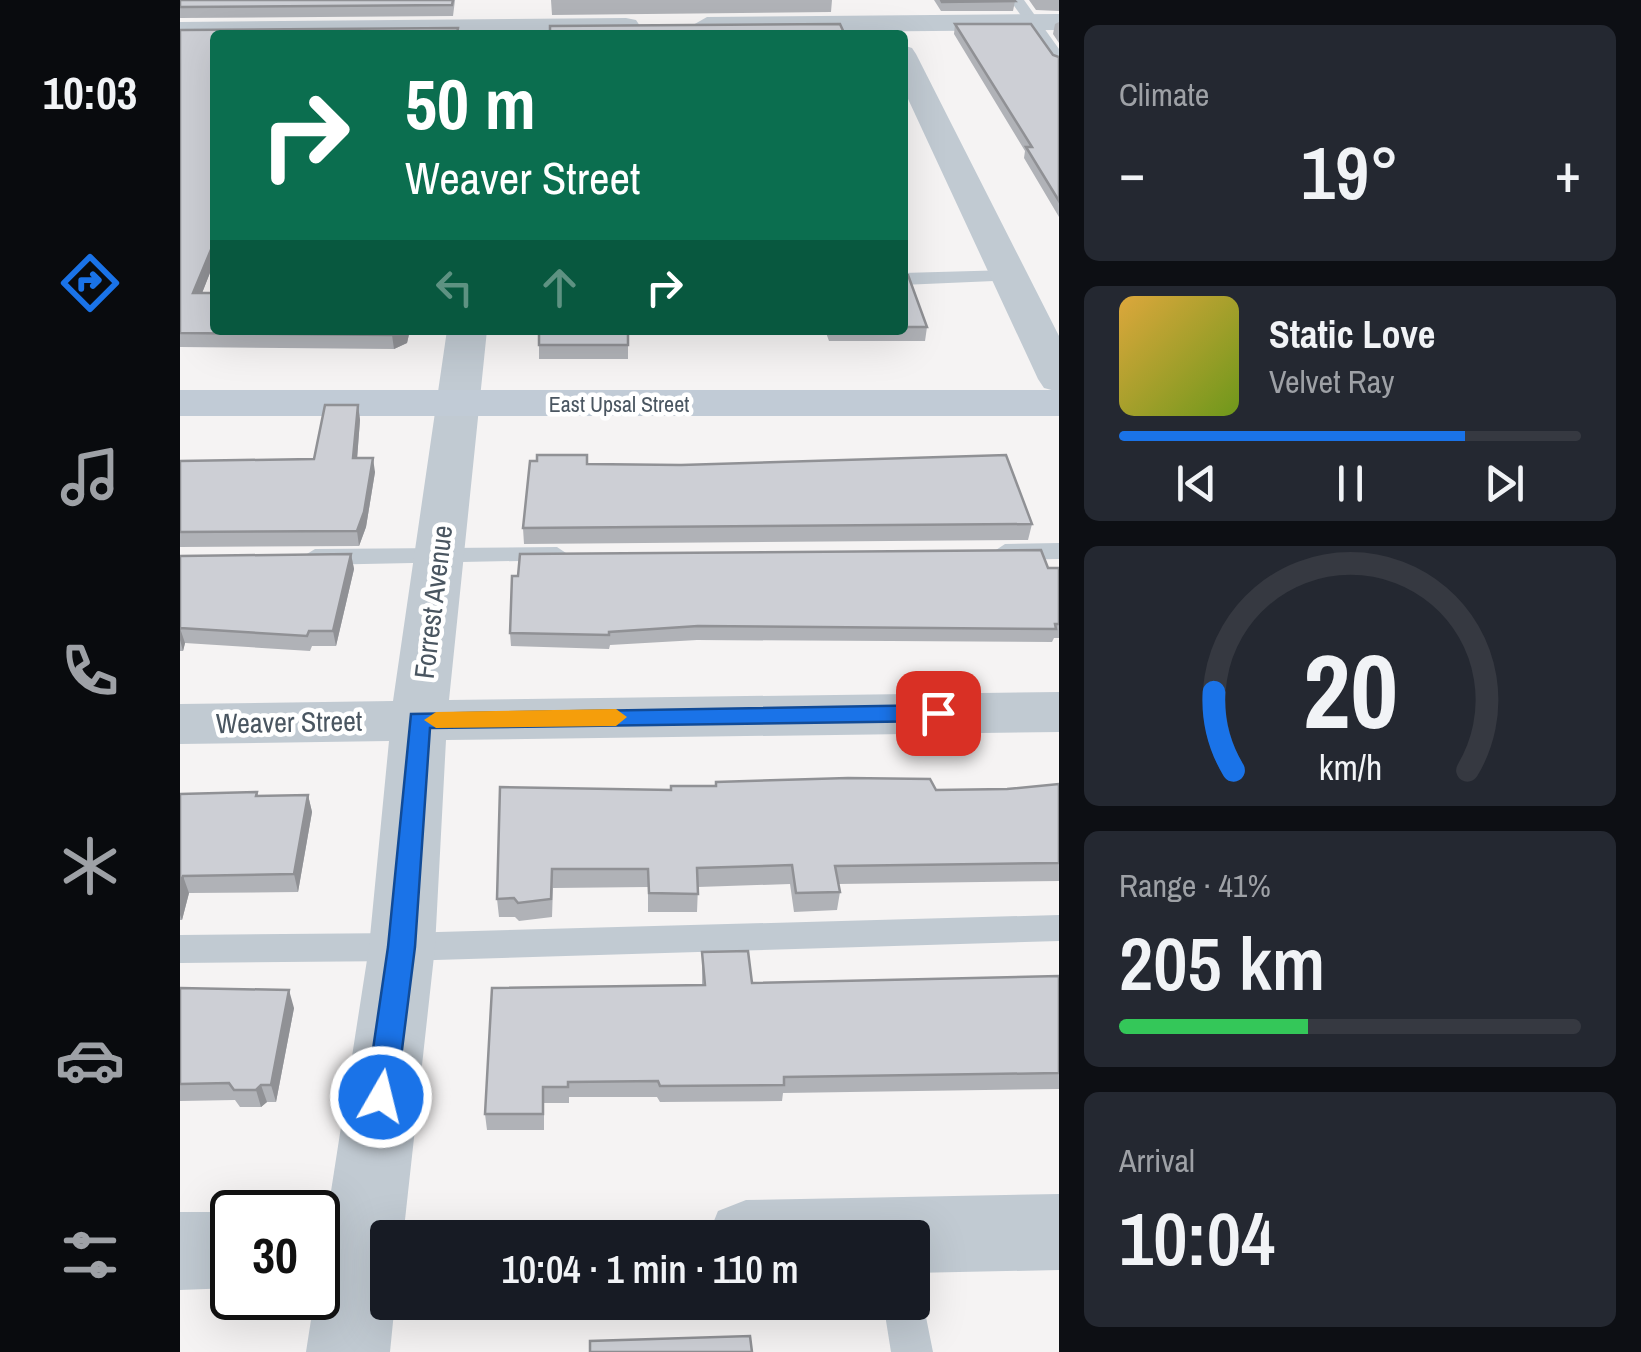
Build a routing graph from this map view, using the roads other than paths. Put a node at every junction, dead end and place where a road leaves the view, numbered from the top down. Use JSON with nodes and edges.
{"nodes":[{"id":1,"x":1036,"y":15,"type":"edge"},
{"id":2,"x":502,"y":21,"type":"edge"},
{"id":3,"x":180,"y":30,"type":"edge"},
{"id":4,"x":210,"y":30,"type":"edge"},
{"id":5,"x":370,"y":30,"type":"edge"},
{"id":6,"x":726,"y":30,"type":"edge"},
{"id":7,"x":908,"y":42,"type":"edge"},
{"id":8,"x":1058,"y":60,"type":"edge"},
{"id":9,"x":908,"y":68,"type":"edge"},
{"id":10,"x":1010,"y":276,"type":"junction"},
{"id":11,"x":908,"y":280,"type":"edge"},
{"id":12,"x":466,"y":335,"type":"edge"},
{"id":13,"x":1058,"y":379,"type":"edge"},
{"id":14,"x":180,"y":403,"type":"edge"},
{"id":15,"x":1058,"y":403,"type":"edge"},
{"id":16,"x":456,"y":404,"type":"junction"},
{"id":17,"x":1058,"y":551,"type":"edge"},
{"id":18,"x":978,"y":552,"type":"edge"},
{"id":19,"x":578,"y":555,"type":"edge"},
{"id":20,"x":438,"y":556,"type":"junction"},
{"id":21,"x":299,"y":558,"type":"edge"},
{"id":22,"x":1058,"y":712,"type":"edge"},
{"id":23,"x":419,"y":720,"type":"junction"},
{"id":24,"x":180,"y":724,"type":"edge"},
{"id":25,"x":1058,"y":928,"type":"edge"},
{"id":26,"x":402,"y":947,"type":"junction"},
{"id":27,"x":180,"y":949,"type":"edge"},
{"id":28,"x":1058,"y":1232,"type":"edge"},
{"id":29,"x":355,"y":1247,"type":"edge"},
{"id":30,"x":210,"y":1250,"type":"edge"},
{"id":31,"x":180,"y":1251,"type":"edge"},
{"id":32,"x":930,"y":1253,"type":"edge"},
{"id":33,"x":907,"y":1320,"type":"edge"},
{"id":34,"x":348,"y":1352,"type":"edge"},
{"id":35,"x":912,"y":1352,"type":"edge"}],
"edges":[{"from":1,"to":7,"type":"street"},
{"from":1,"to":8,"type":"lane"},
{"from":2,"to":5,"type":"street"},
{"from":2,"to":6,"type":"street"},
{"from":3,"to":4,"type":"street"},
{"from":9,"to":10,"type":"street"},
{"from":10,"to":11,"type":"lane"},
{"from":10,"to":13,"type":"street"},
{"from":12,"to":16,"type":"street","name":"Forrest Avenue"},
{"from":14,"to":16,"type":"street","name":"East Upsal Street"},
{"from":15,"to":16,"type":"street","name":"East Upsal Street"},
{"from":16,"to":20,"type":"street","name":"Forrest Avenue"},
{"from":17,"to":18,"type":"lane"},
{"from":19,"to":20,"type":"lane"},
{"from":20,"to":21,"type":"lane"},
{"from":20,"to":23,"type":"street","name":"Forrest Avenue"},
{"from":22,"to":23,"type":"street","name":"Weaver Street"},
{"from":23,"to":24,"type":"street","name":"Weaver Street"},
{"from":23,"to":26,"type":"street","name":"Forrest Avenue"},
{"from":25,"to":26,"type":"lane"},
{"from":26,"to":27,"type":"lane"},
{"from":26,"to":29,"type":"street","name":"Forrest Avenue"},
{"from":28,"to":32,"type":"street"},
{"from":29,"to":34,"type":"street","name":"Forrest Avenue"},
{"from":30,"to":31,"type":"street"},
{"from":33,"to":35,"type":"lane"}]}
